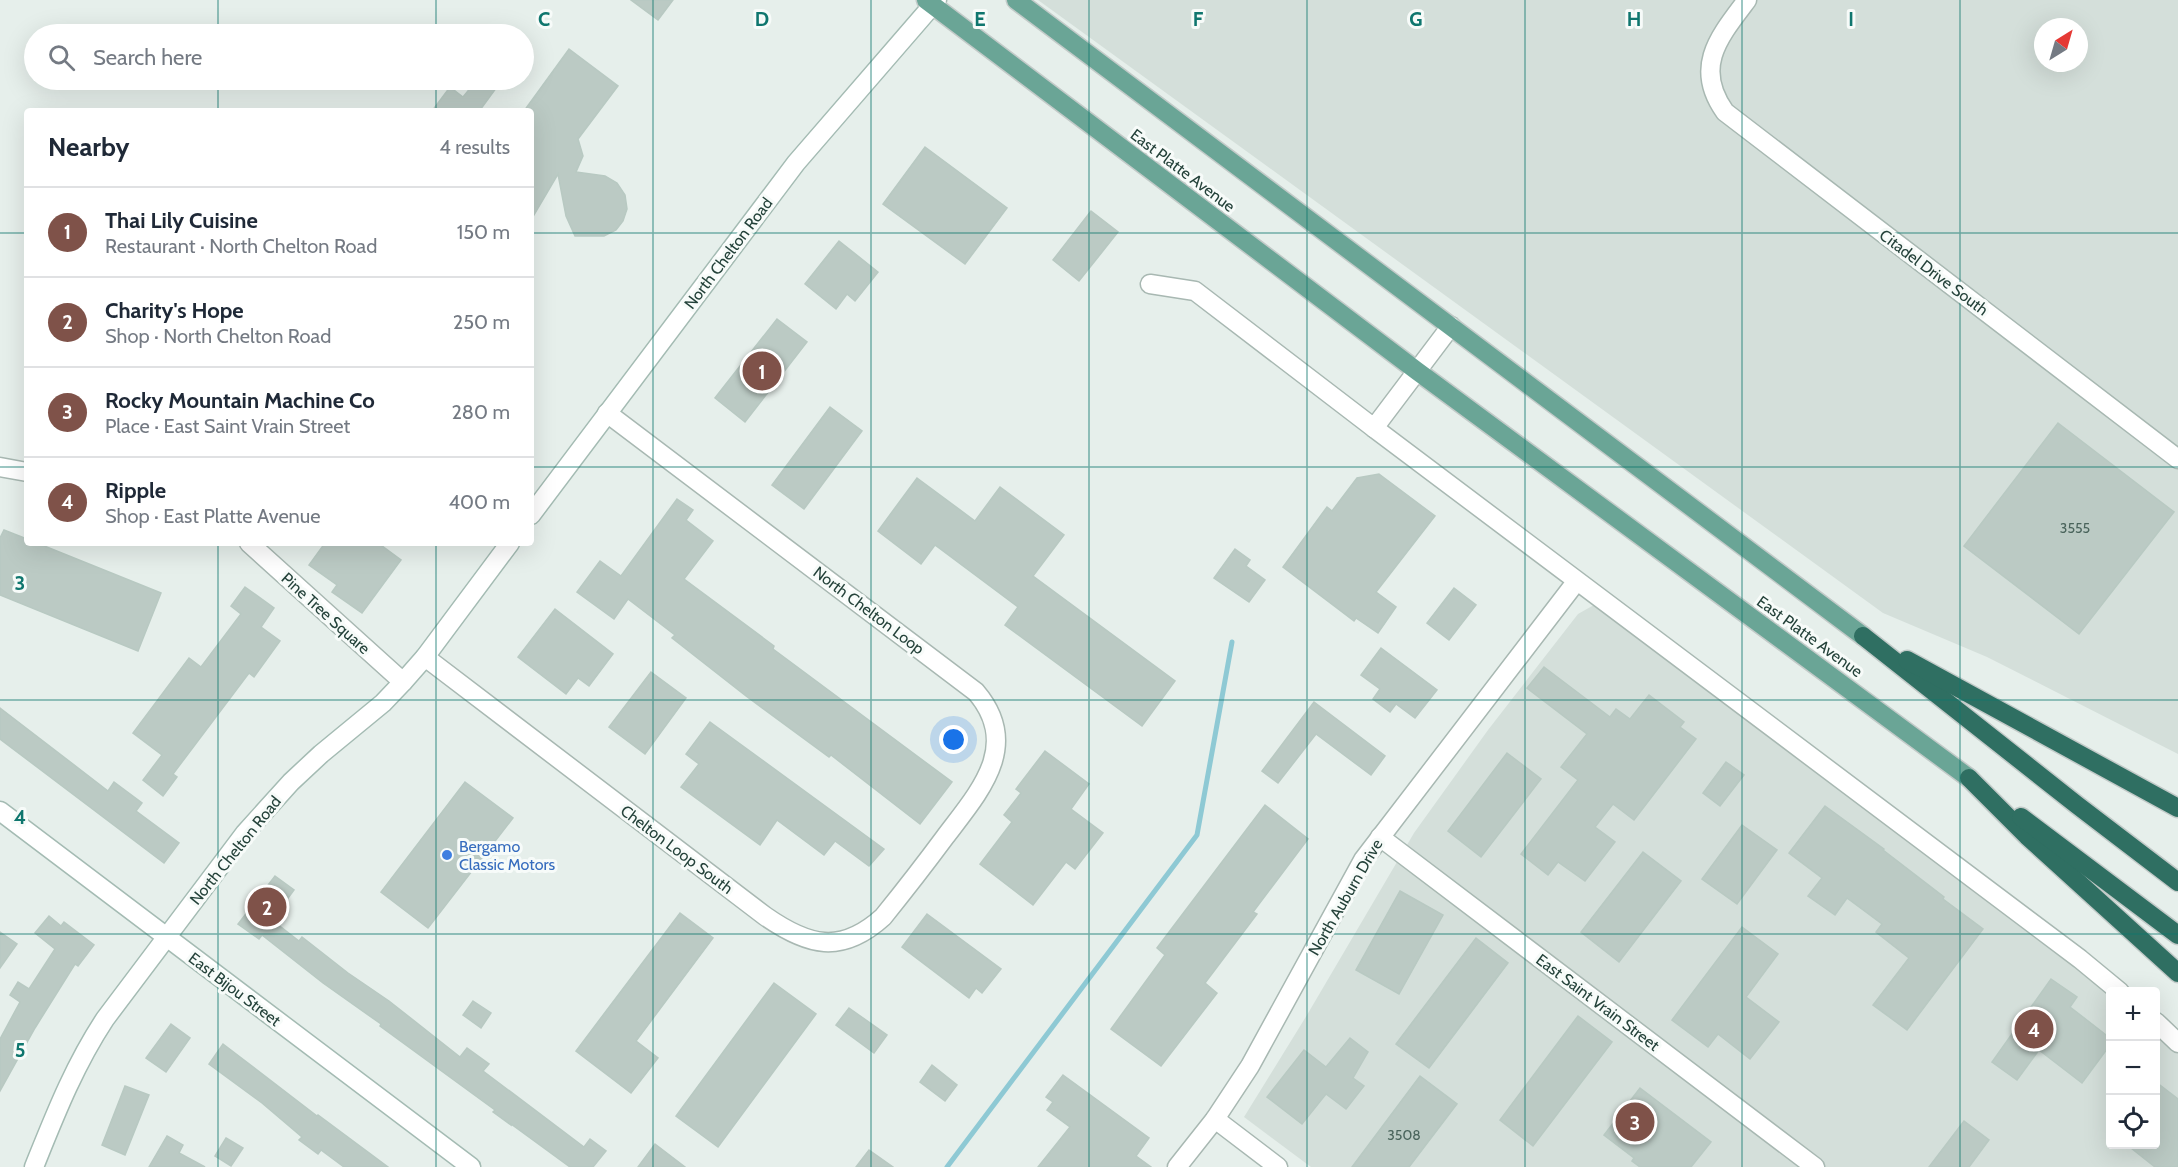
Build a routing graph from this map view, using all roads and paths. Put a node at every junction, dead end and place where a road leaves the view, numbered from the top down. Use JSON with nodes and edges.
{"nodes":[{"id":1,"x":1016,"y":0,"type":"edge"},
{"id":2,"x":1748,"y":0,"type":"edge"},
{"id":3,"x":932,"y":2,"type":"edge"},
{"id":4,"x":1150,"y":284,"type":"dead end"},
{"id":5,"x":1451,"y":326,"type":"junction"},
{"id":6,"x":1417,"y":371,"type":"junction"},
{"id":7,"x":607,"y":413,"type":"junction"},
{"id":8,"x":1374,"y":428,"type":"junction"},
{"id":9,"x":2178,"y":459,"type":"edge"},
{"id":10,"x":0,"y":467,"type":"edge"},
{"id":11,"x":24,"y":471,"type":"edge"},
{"id":12,"x":534,"y":511,"type":"edge"},
{"id":13,"x":252,"y":546,"type":"edge"},
{"id":14,"x":508,"y":546,"type":"edge"},
{"id":15,"x":1576,"y":582,"type":"junction"},
{"id":16,"x":1863,"y":636,"type":"junction"},
{"id":17,"x":425,"y":657,"type":"junction"},
{"id":18,"x":403,"y":682,"type":"junction"},
{"id":19,"x":1969,"y":777,"type":"junction"},
{"id":20,"x":2178,"y":808,"type":"edge"},
{"id":21,"x":0,"y":811,"type":"edge"},
{"id":22,"x":1380,"y":837,"type":"junction"},
{"id":23,"x":929,"y":859,"type":"joint"},
{"id":24,"x":2178,"y":882,"type":"edge"},
{"id":25,"x":2178,"y":935,"type":"edge"},
{"id":26,"x":166,"y":937,"type":"junction"},
{"id":27,"x":2178,"y":973,"type":"edge"},
{"id":28,"x":2114,"y":987,"type":"edge"},
{"id":29,"x":2160,"y":1026,"type":"edge"},
{"id":30,"x":2178,"y":1043,"type":"edge"},
{"id":31,"x":1215,"y":1119,"type":"junction"},
{"id":32,"x":35,"y":1167,"type":"edge"},
{"id":33,"x":471,"y":1167,"type":"edge"},
{"id":34,"x":1177,"y":1167,"type":"edge"},
{"id":35,"x":1278,"y":1167,"type":"edge"},
{"id":36,"x":1815,"y":1167,"type":"edge"}],
"edges":[{"from":1,"to":5,"type":"main road","name":"East Platte Avenue"},
{"from":2,"to":9,"type":"street","name":"Citadel Drive South"},
{"from":3,"to":6,"type":"main road","name":"East Platte Avenue"},
{"from":3,"to":7,"type":"street","name":"North Chelton Road"},
{"from":4,"to":8,"type":"street"},
{"from":5,"to":6,"type":"street"},
{"from":5,"to":16,"type":"main road","name":"East Platte Avenue"},
{"from":6,"to":8,"type":"street"},
{"from":6,"to":19,"type":"main road","name":"East Platte Avenue"},
{"from":7,"to":12,"type":"street","name":"North Chelton Road"},
{"from":7,"to":23,"type":"street","name":"North Chelton Loop"},
{"from":8,"to":15,"type":"street"},
{"from":10,"to":11,"type":"street"},
{"from":13,"to":18,"type":"street","name":"Pine Tree Square"},
{"from":14,"to":17,"type":"street","name":"North Chelton Road"},
{"from":15,"to":22,"type":"street","name":"North Auburn Drive"},
{"from":15,"to":28,"type":"street"},
{"from":16,"to":20,"type":"highway"},
{"from":16,"to":24,"type":"highway","name":"East Platte Avenue"},
{"from":17,"to":18,"type":"street","name":"North Chelton Road"},
{"from":17,"to":23,"type":"street","name":"Chelton Loop South"},
{"from":18,"to":26,"type":"street","name":"North Chelton Road"},
{"from":19,"to":25,"type":"highway","name":"East Platte Avenue"},
{"from":19,"to":27,"type":"highway"},
{"from":21,"to":26,"type":"street","name":"East Bijou Street"},
{"from":22,"to":31,"type":"street","name":"North Auburn Drive"},
{"from":22,"to":36,"type":"street","name":"East Saint Vrain Street"},
{"from":26,"to":32,"type":"street","name":"North Chelton Road"},
{"from":26,"to":33,"type":"street","name":"East Bijou Street"},
{"from":29,"to":30,"type":"street"},
{"from":31,"to":34,"type":"street","name":"North Auburn Drive"},
{"from":31,"to":35,"type":"street"}]}
